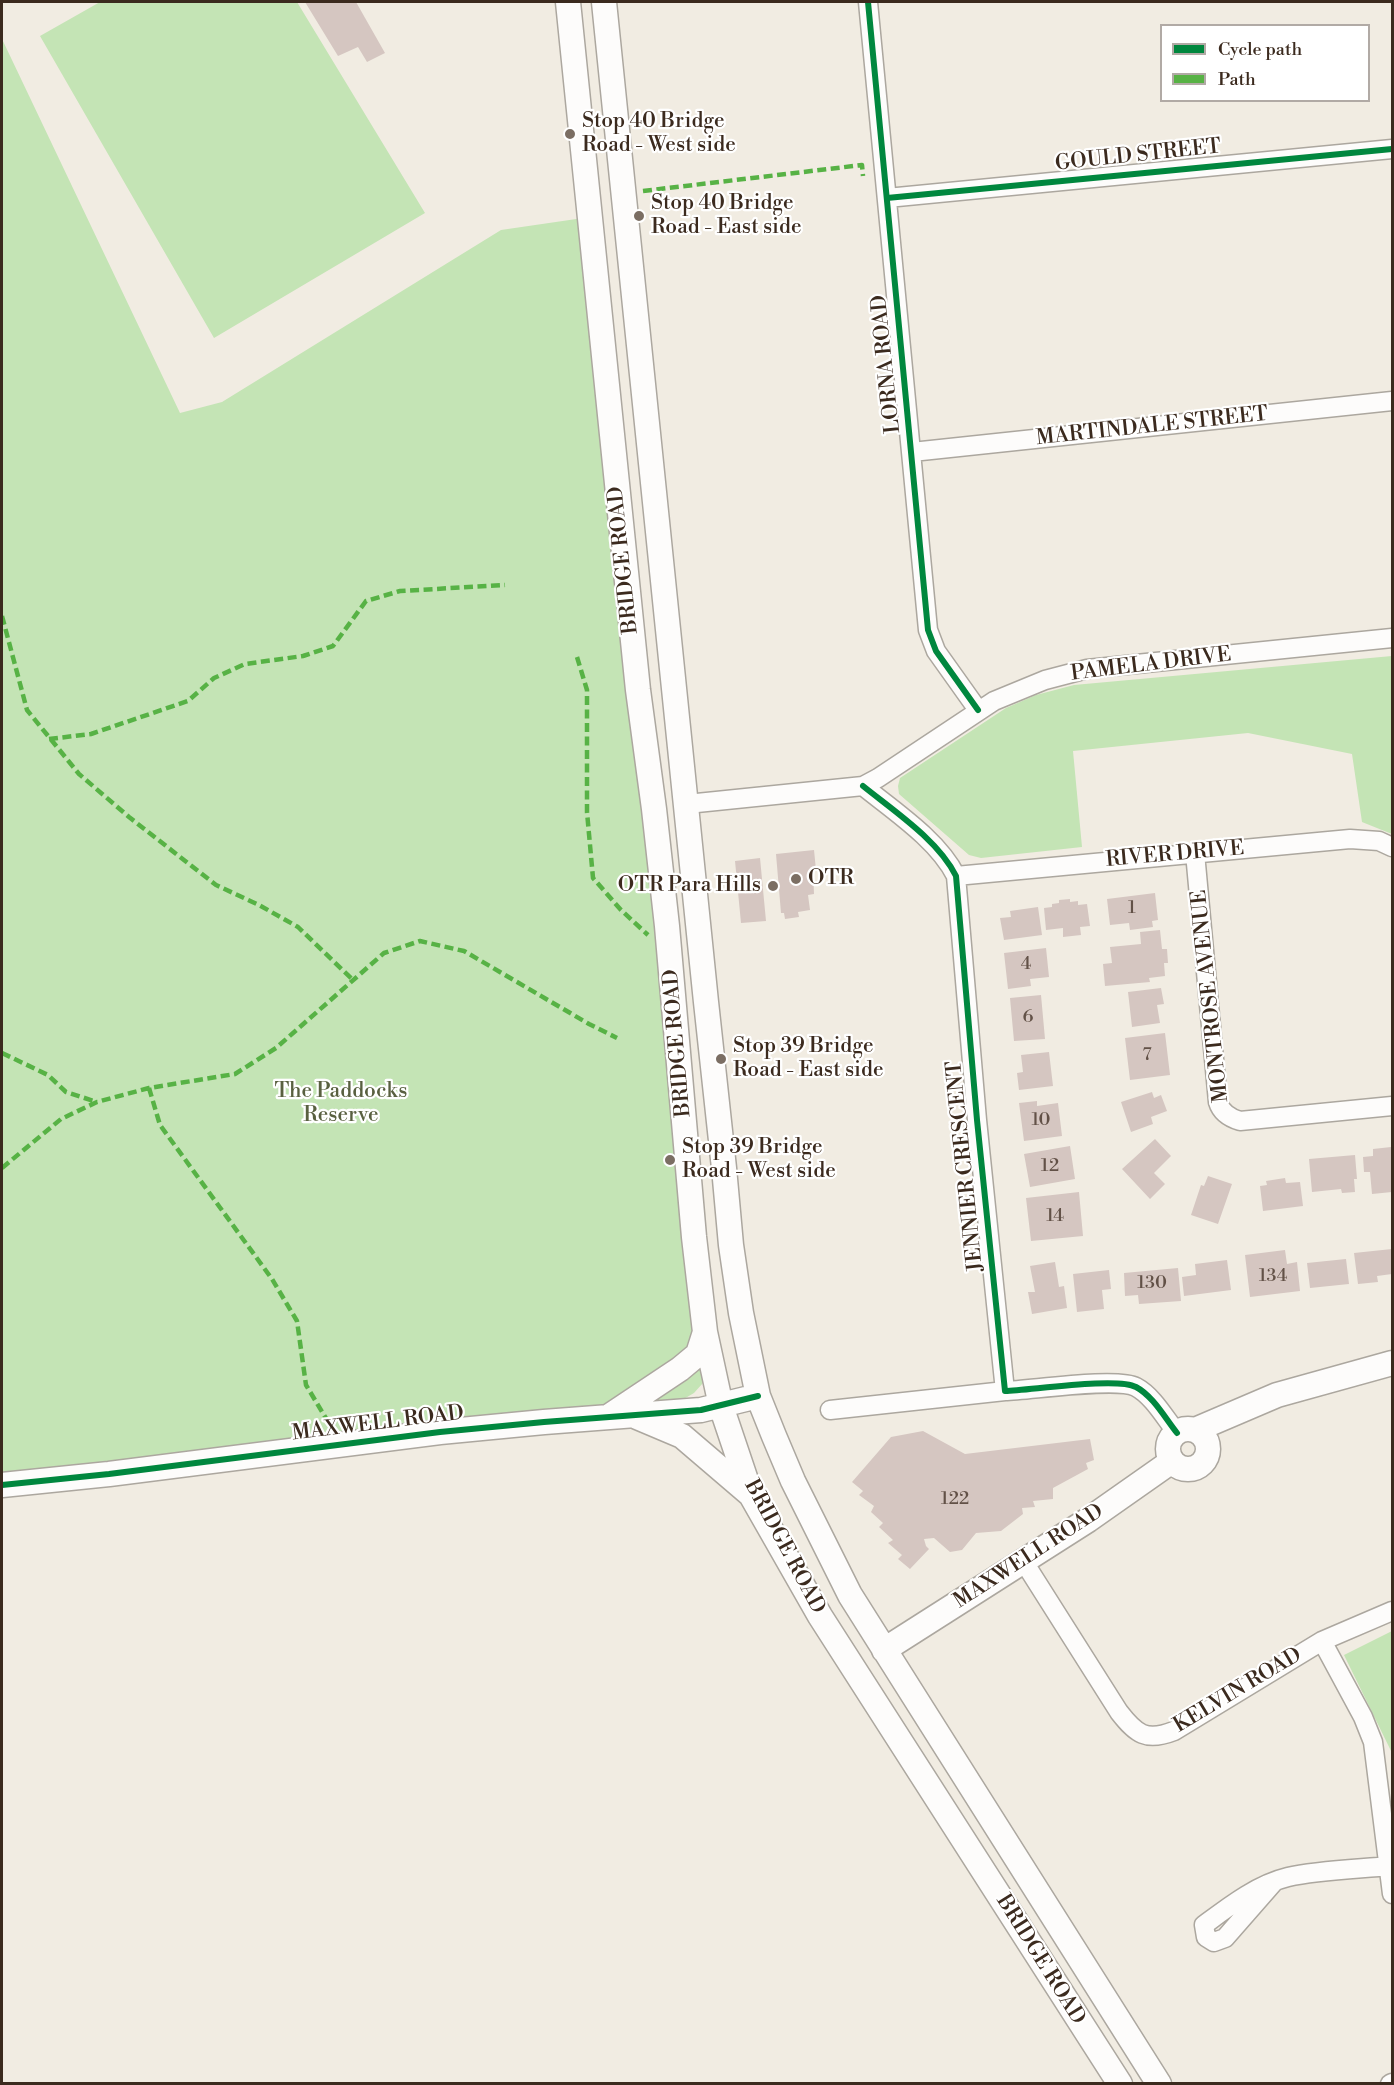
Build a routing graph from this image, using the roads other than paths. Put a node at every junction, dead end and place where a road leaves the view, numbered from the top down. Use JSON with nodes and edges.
{"nodes":[{"id":1,"x":568,"y":2,"type":"edge"},
{"id":2,"x":604,"y":2,"type":"edge"},
{"id":3,"x":868,"y":2,"type":"edge"},
{"id":4,"x":1392,"y":149,"type":"edge"},
{"id":5,"x":887,"y":198,"type":"junction"},
{"id":6,"x":1392,"y":401,"type":"edge"},
{"id":7,"x":912,"y":452,"type":"junction"},
{"id":8,"x":1392,"y":638,"type":"edge"},
{"id":9,"x":978,"y":710,"type":"junction"},
{"id":10,"x":863,"y":786,"type":"junction"},
{"id":11,"x":687,"y":804,"type":"junction"},
{"id":12,"x":654,"y":809,"type":"junction"},
{"id":13,"x":1392,"y":847,"type":"edge"},
{"id":14,"x":1195,"y":853,"type":"junction"},
{"id":15,"x":956,"y":876,"type":"junction"},
{"id":16,"x":1392,"y":1106,"type":"edge"},
{"id":17,"x":705,"y":1332,"type":"junction"},
{"id":18,"x":1392,"y":1364,"type":"edge"},
{"id":19,"x":1005,"y":1392,"type":"junction"},
{"id":20,"x":758,"y":1396,"type":"junction"},
{"id":21,"x":721,"y":1406,"type":"junction"},
{"id":22,"x":830,"y":1410,"type":"dead end"},
{"id":23,"x":634,"y":1416,"type":"junction"},
{"id":24,"x":608,"y":1417,"type":"junction"},
{"id":25,"x":1193,"y":1436,"type":"junction"},
{"id":26,"x":1172,"y":1461,"type":"junction"},
{"id":27,"x":2,"y":1485,"type":"edge"},
{"id":28,"x":751,"y":1495,"type":"junction"},
{"id":29,"x":1024,"y":1562,"type":"junction"},
{"id":30,"x":1392,"y":1611,"type":"edge"},
{"id":31,"x":1322,"y":1641,"type":"junction"},
{"id":32,"x":884,"y":1650,"type":"junction"},
{"id":33,"x":867,"y":1687,"type":"junction"},
{"id":34,"x":1390,"y":1866,"type":"junction"},
{"id":35,"x":1274,"y":1882,"type":"dead end"},
{"id":36,"x":1392,"y":1894,"type":"edge"},
{"id":37,"x":1120,"y":2084,"type":"edge"},
{"id":38,"x":1159,"y":2084,"type":"edge"}],
"edges":[{"from":1,"to":12,"type":"main road","name":"BRIDGE ROAD"},
{"from":2,"to":11,"type":"main road","name":"BRIDGE ROAD"},
{"from":3,"to":5,"type":"street","name":"LORNA ROAD"},
{"from":4,"to":5,"type":"street","name":"GOULD STREET"},
{"from":5,"to":7,"type":"street","name":"LORNA ROAD"},
{"from":6,"to":7,"type":"street","name":"MARTINDALE STREET"},
{"from":7,"to":9,"type":"street","name":"LORNA ROAD"},
{"from":8,"to":9,"type":"street","name":"PAMELA DRIVE"},
{"from":9,"to":10,"type":"street","name":"PAMELA DRIVE"},
{"from":10,"to":11,"type":"street","name":"PAMELA DRIVE"},
{"from":10,"to":15,"type":"street","name":"JENNIER CRESCENT"},
{"from":11,"to":12,"type":"main road"},
{"from":11,"to":20,"type":"main road","name":"BRIDGE ROAD"},
{"from":12,"to":17,"type":"main road","name":"BRIDGE ROAD"},
{"from":13,"to":14,"type":"street","name":"RIVER DRIVE"},
{"from":14,"to":15,"type":"street","name":"RIVER DRIVE"},
{"from":14,"to":16,"type":"street","name":"MONTROSE AVENUE"},
{"from":15,"to":19,"type":"street","name":"JENNIER CRESCENT"},
{"from":17,"to":21,"type":"main road","name":"BRIDGE ROAD"},
{"from":17,"to":24,"type":"main road"},
{"from":18,"to":25,"type":"main road"},
{"from":19,"to":22,"type":"street"},
{"from":19,"to":25,"type":"street"},
{"from":20,"to":21,"type":"main road","name":"MAXWELL ROAD"},
{"from":20,"to":32,"type":"main road","name":"BRIDGE ROAD"},
{"from":21,"to":23,"type":"main road","name":"MAXWELL ROAD"},
{"from":21,"to":28,"type":"main road","name":"BRIDGE ROAD"},
{"from":23,"to":24,"type":"main road","name":"MAXWELL ROAD"},
{"from":23,"to":28,"type":"main road"},
{"from":24,"to":27,"type":"main road","name":"MAXWELL ROAD"},
{"from":25,"to":26,"type":"main road"},
{"from":25,"to":26,"type":"main road"},
{"from":26,"to":29,"type":"main road","name":"MAXWELL ROAD"},
{"from":28,"to":33,"type":"main road","name":"BRIDGE ROAD"},
{"from":29,"to":31,"type":"street","name":"KELVIN ROAD"},
{"from":29,"to":32,"type":"main road","name":"MAXWELL ROAD"},
{"from":30,"to":31,"type":"street","name":"KELVIN ROAD"},
{"from":31,"to":34,"type":"street"},
{"from":32,"to":33,"type":"main road"},
{"from":32,"to":38,"type":"main road","name":"BRIDGE ROAD"},
{"from":33,"to":37,"type":"main road","name":"BRIDGE ROAD"},
{"from":34,"to":35,"type":"street"},
{"from":34,"to":36,"type":"street"}]}
